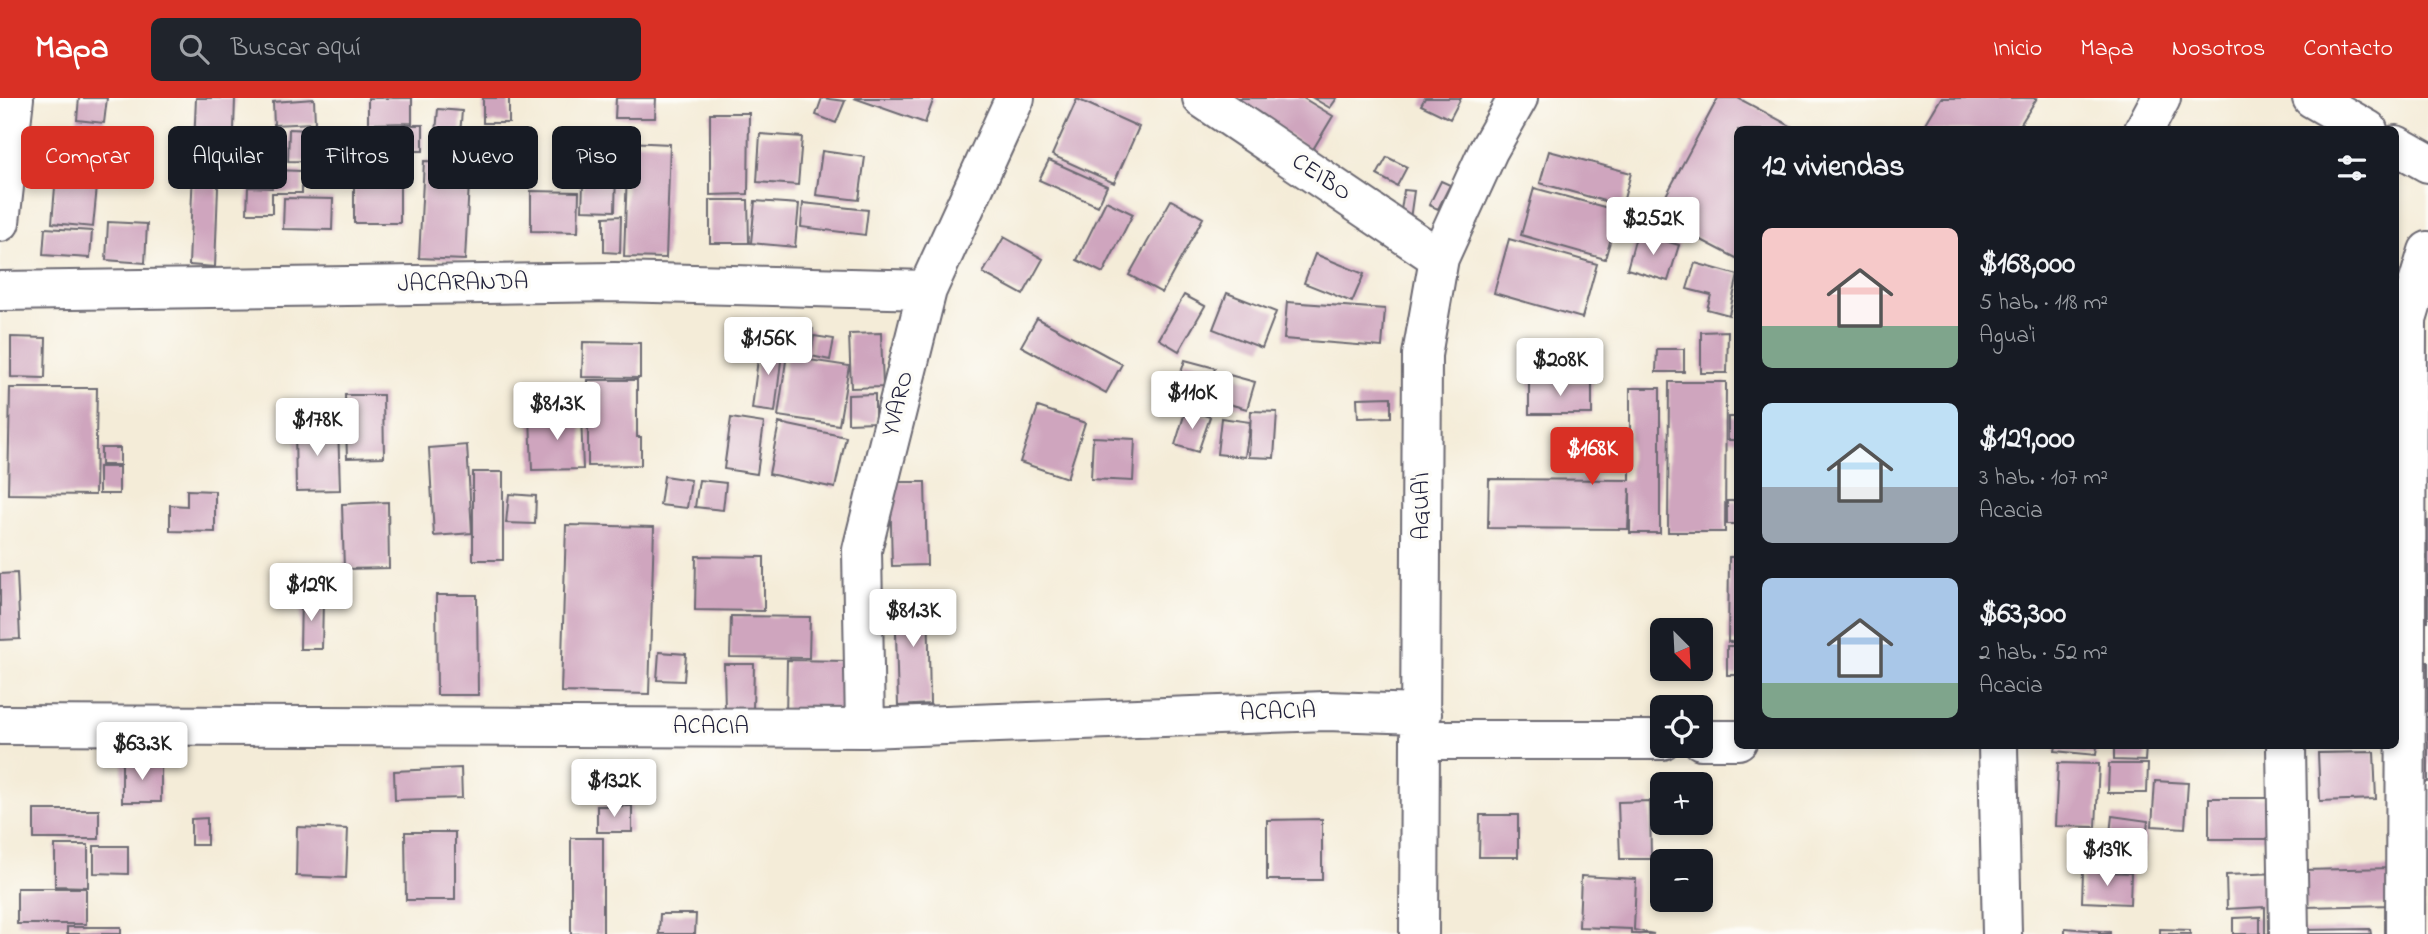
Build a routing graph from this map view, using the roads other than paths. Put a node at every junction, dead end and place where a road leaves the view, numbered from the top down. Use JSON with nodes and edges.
{"nodes":[{"id":1,"x":14,"y":98,"type":"edge"},
{"id":2,"x":1015,"y":98,"type":"edge"},
{"id":3,"x":1518,"y":98,"type":"edge"},
{"id":4,"x":2161,"y":98,"type":"edge"},
{"id":5,"x":2312,"y":98,"type":"edge"},
{"id":6,"x":1206,"y":99,"type":"edge"},
{"id":7,"x":2146,"y":126,"type":"edge"},
{"id":8,"x":2361,"y":126,"type":"edge"},
{"id":9,"x":2399,"y":147,"type":"edge"},
{"id":10,"x":2428,"y":163,"type":"edge"},
{"id":11,"x":0,"y":222,"type":"edge"},
{"id":12,"x":2428,"y":251,"type":"edge"},
{"id":13,"x":1439,"y":258,"type":"junction"},
{"id":14,"x":927,"y":290,"type":"junction"},
{"id":15,"x":0,"y":291,"type":"edge"},
{"id":16,"x":0,"y":725,"type":"edge"},
{"id":17,"x":1421,"y":727,"type":"junction"},
{"id":18,"x":865,"y":728,"type":"junction"},
{"id":19,"x":1650,"y":739,"type":"edge"},
{"id":20,"x":1713,"y":740,"type":"edge"},
{"id":21,"x":1734,"y":740,"type":"edge"},
{"id":22,"x":1998,"y":749,"type":"edge"},
{"id":23,"x":2286,"y":749,"type":"edge"},
{"id":24,"x":1419,"y":934,"type":"edge"},
{"id":25,"x":2002,"y":934,"type":"edge"},
{"id":26,"x":2289,"y":934,"type":"edge"},
{"id":27,"x":2405,"y":934,"type":"edge"}],
"edges":[{"from":1,"to":11,"type":"street"},
{"from":2,"to":14,"type":"street","name":"YVARO"},
{"from":3,"to":13,"type":"street","name":"AGUA'I"},
{"from":4,"to":7,"type":"street"},
{"from":5,"to":8,"type":"street"},
{"from":6,"to":13,"type":"street","name":"CEIBO"},
{"from":9,"to":10,"type":"street"},
{"from":12,"to":27,"type":"street"},
{"from":13,"to":17,"type":"street","name":"AGUA'I"},
{"from":14,"to":15,"type":"street","name":"JACARANDA"},
{"from":14,"to":18,"type":"street","name":"YVARO"},
{"from":16,"to":18,"type":"street","name":"ACACIA"},
{"from":17,"to":18,"type":"street","name":"ACACIA"},
{"from":17,"to":19,"type":"street","name":"ACACIA"},
{"from":17,"to":24,"type":"street","name":"AGUA'I"},
{"from":20,"to":21,"type":"street"},
{"from":22,"to":25,"type":"street"},
{"from":23,"to":26,"type":"street"}]}
